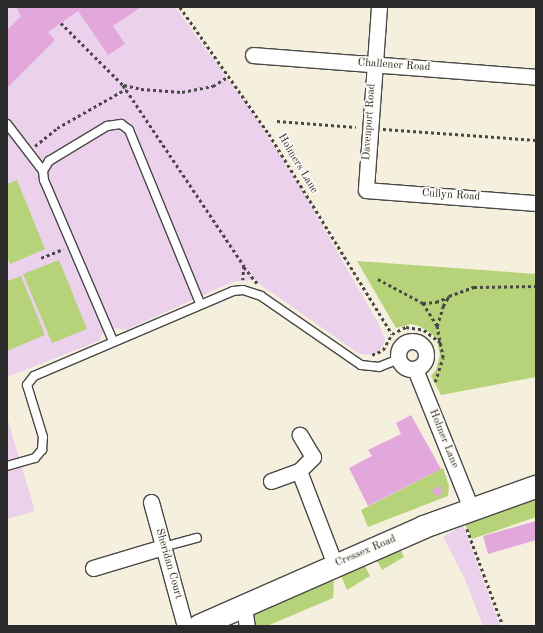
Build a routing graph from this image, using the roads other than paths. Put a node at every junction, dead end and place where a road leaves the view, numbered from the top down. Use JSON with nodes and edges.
{"nodes":[{"id":1,"x":379,"y":7,"type":"edge"},
{"id":2,"x":253,"y":55,"type":"dead end"},
{"id":3,"x":374,"y":65,"type":"junction"},
{"id":4,"x":536,"y":77,"type":"edge"},
{"id":5,"x":7,"y":124,"type":"edge"},
{"id":6,"x":43,"y":171,"type":"junction"},
{"id":7,"x":366,"y":190,"type":"joint"},
{"id":8,"x":536,"y":203,"type":"edge"},
{"id":9,"x":200,"y":303,"type":"junction"},
{"id":10,"x":113,"y":341,"type":"junction"},
{"id":11,"x":399,"y":359,"type":"junction"},
{"id":12,"x":415,"y":369,"type":"junction"},
{"id":13,"x":300,"y":435,"type":"dead end"},
{"id":14,"x":7,"y":466,"type":"edge"},
{"id":15,"x":299,"y":472,"type":"junction"},
{"id":16,"x":270,"y":481,"type":"dead end"},
{"id":17,"x":536,"y":487,"type":"edge"},
{"id":18,"x":150,"y":502,"type":"dead end"},
{"id":19,"x":466,"y":510,"type":"junction"},
{"id":20,"x":197,"y":538,"type":"dead end"},
{"id":21,"x":163,"y":547,"type":"junction"},
{"id":22,"x":335,"y":565,"type":"junction"},
{"id":23,"x":93,"y":568,"type":"dead end"},
{"id":24,"x":245,"y":617,"type":"edge"},
{"id":25,"x":185,"y":626,"type":"edge"},
{"id":26,"x":199,"y":626,"type":"edge"}],
"edges":[{"from":1,"to":3,"type":"street","name":"Davenport Road"},
{"from":2,"to":3,"type":"street","name":"Challener Road"},
{"from":3,"to":4,"type":"street","name":"Challener Road"},
{"from":3,"to":7,"type":"street","name":"Davenport Road"},
{"from":5,"to":6,"type":"lane"},
{"from":6,"to":9,"type":"lane"},
{"from":6,"to":10,"type":"lane"},
{"from":7,"to":8,"type":"street","name":"Cullyn Road"},
{"from":9,"to":10,"type":"lane"},
{"from":9,"to":11,"type":"lane"},
{"from":10,"to":14,"type":"lane"},
{"from":11,"to":12,"type":"street"},
{"from":11,"to":12,"type":"street"},
{"from":12,"to":19,"type":"street","name":"Holmer Lane"},
{"from":13,"to":15,"type":"street"},
{"from":15,"to":16,"type":"street"},
{"from":15,"to":22,"type":"street"},
{"from":17,"to":19,"type":"street","name":"Cressex Road"},
{"from":18,"to":21,"type":"street","name":"Sheridan Court"},
{"from":19,"to":22,"type":"street","name":"Cressex Road"},
{"from":20,"to":21,"type":"lane"},
{"from":21,"to":23,"type":"street"},
{"from":21,"to":25,"type":"street","name":"Sheridan Court"},
{"from":22,"to":24,"type":"street","name":"Cressex Road"},
{"from":24,"to":26,"type":"street","name":"Cressex Road"}]}
